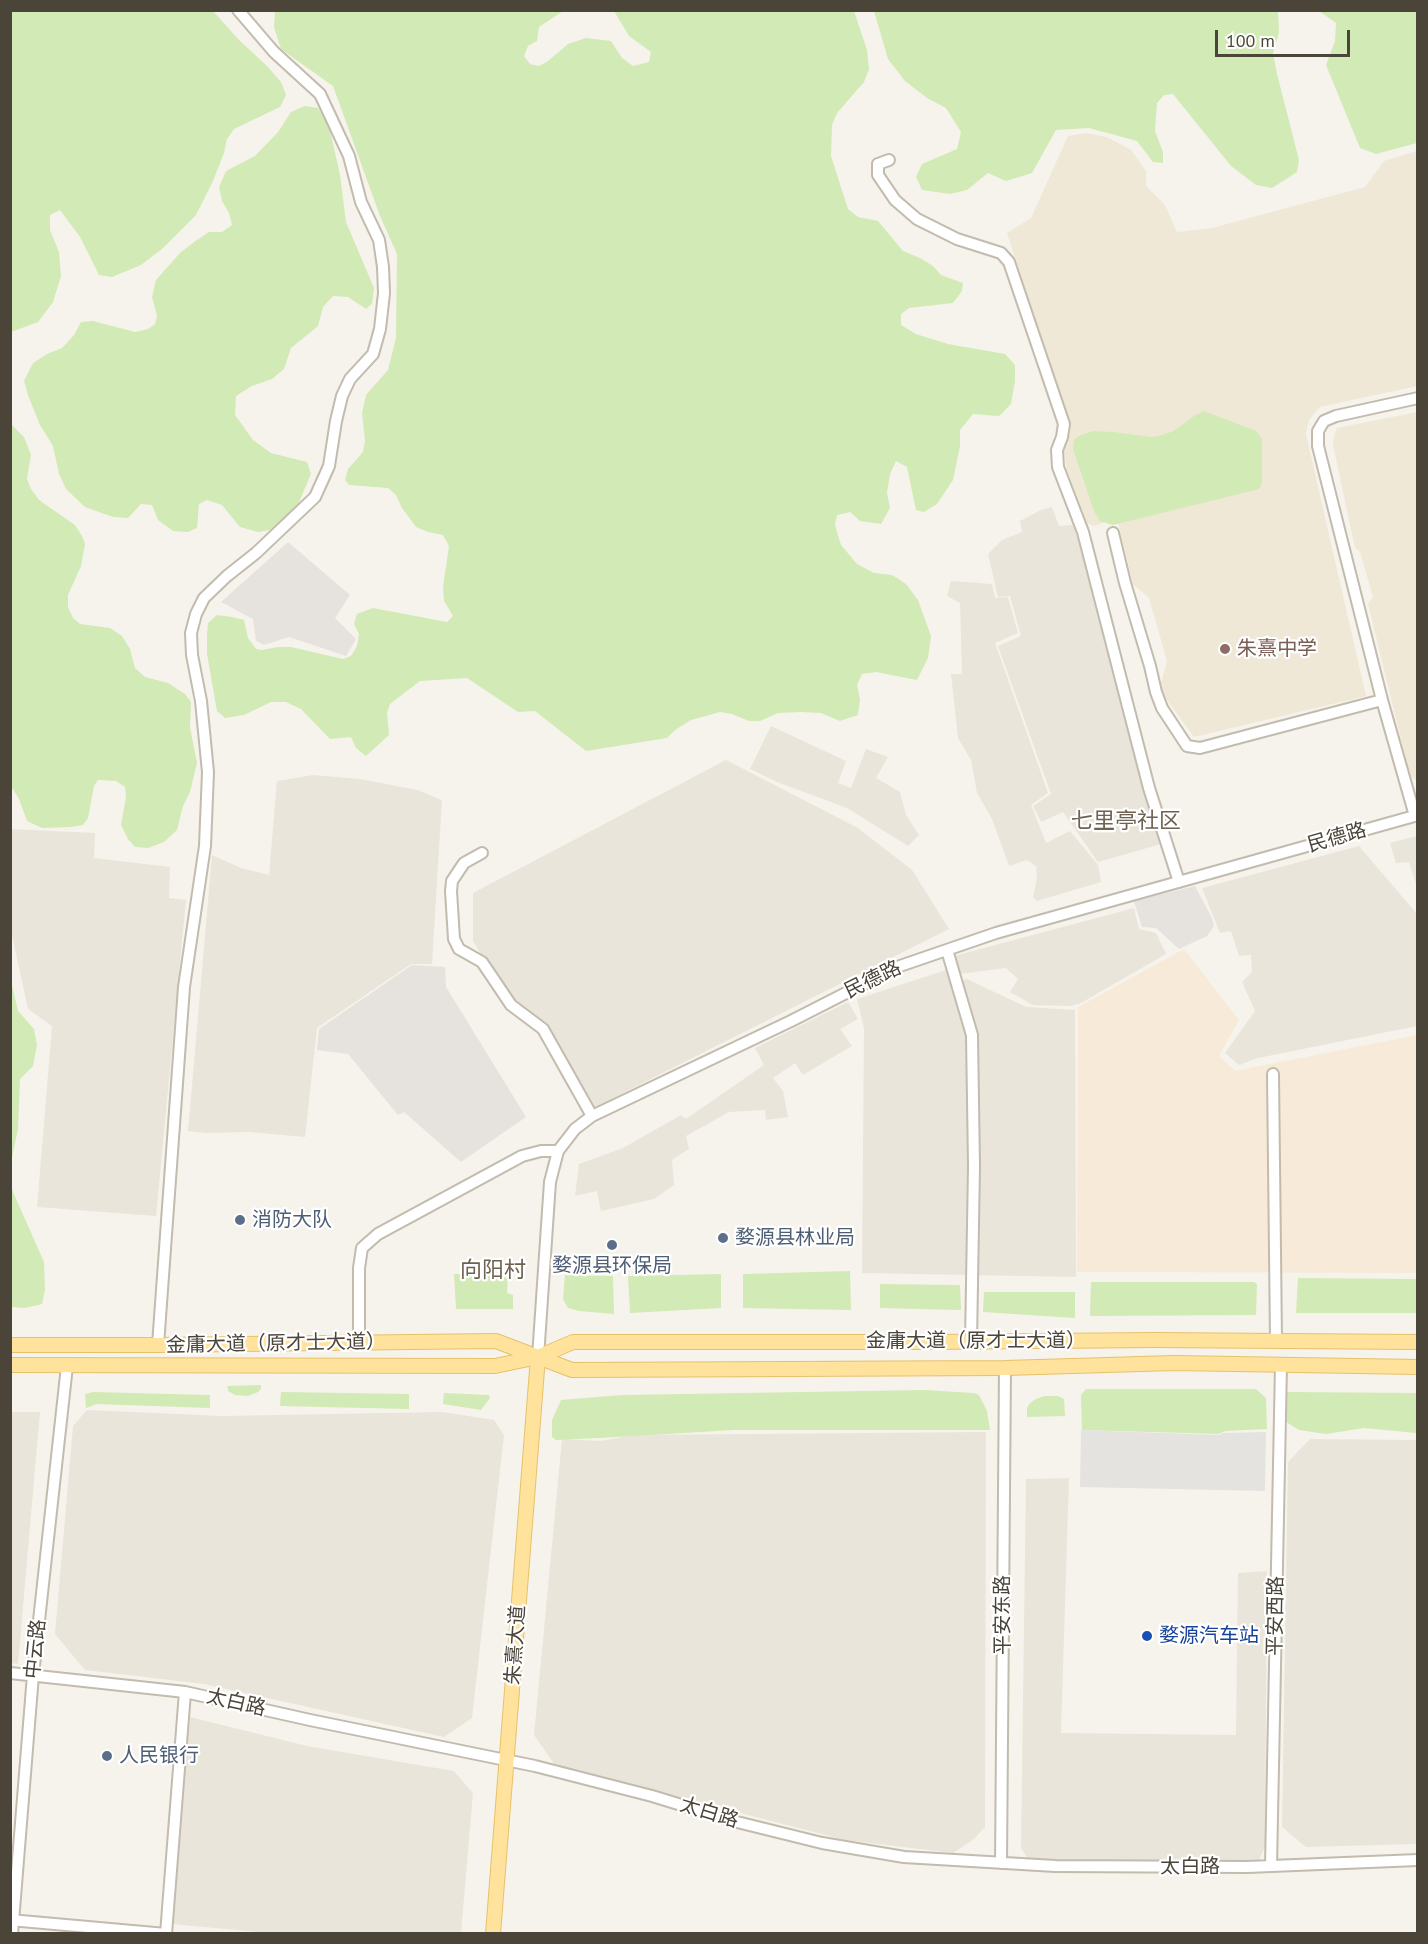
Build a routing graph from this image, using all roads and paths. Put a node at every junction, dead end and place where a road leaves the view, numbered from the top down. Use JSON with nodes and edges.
{"nodes":[{"id":1,"x":238,"y":10,"type":"edge"},
{"id":2,"x":889,"y":160,"type":"dead end"},
{"id":3,"x":1418,"y":398,"type":"edge"},
{"id":4,"x":1113,"y":533,"type":"dead end"},
{"id":5,"x":1382,"y":700,"type":"junction"},
{"id":6,"x":1416,"y":815,"type":"edge"},
{"id":7,"x":482,"y":853,"type":"dead end"},
{"id":8,"x":1179,"y":882,"type":"junction"},
{"id":9,"x":947,"y":950,"type":"junction"},
{"id":10,"x":1273,"y":1074,"type":"dead end"},
{"id":11,"x":592,"y":1116,"type":"junction"},
{"id":12,"x":558,"y":1151,"type":"junction"},
{"id":13,"x":1276,"y":1340,"type":"junction"},
{"id":14,"x":971,"y":1342,"type":"junction"},
{"id":15,"x":1418,"y":1342,"type":"edge"},
{"id":16,"x":358,"y":1343,"type":"junction"},
{"id":17,"x":10,"y":1345,"type":"edge"},
{"id":18,"x":158,"y":1345,"type":"junction"},
{"id":19,"x":538,"y":1357,"type":"junction"},
{"id":20,"x":10,"y":1365,"type":"edge"},
{"id":21,"x":1281,"y":1365,"type":"junction"},
{"id":22,"x":67,"y":1366,"type":"junction"},
{"id":23,"x":1418,"y":1367,"type":"edge"},
{"id":24,"x":1005,"y":1368,"type":"junction"},
{"id":25,"x":10,"y":1673,"type":"edge"},
{"id":26,"x":33,"y":1675,"type":"junction"},
{"id":27,"x":184,"y":1692,"type":"junction"},
{"id":28,"x":507,"y":1761,"type":"junction"},
{"id":29,"x":1418,"y":1860,"type":"edge"},
{"id":30,"x":1001,"y":1863,"type":"junction"},
{"id":31,"x":1271,"y":1866,"type":"junction"},
{"id":32,"x":12,"y":1921,"type":"edge"},
{"id":33,"x":12,"y":1934,"type":"edge"},
{"id":34,"x":493,"y":1934,"type":"edge"}],
"edges":[{"from":1,"to":18,"type":"street"},
{"from":2,"to":8,"type":"street"},
{"from":3,"to":5,"type":"street"},
{"from":4,"to":5,"type":"street"},
{"from":5,"to":6,"type":"street"},
{"from":6,"to":8,"type":"street","name":"民德路"},
{"from":7,"to":11,"type":"street"},
{"from":8,"to":9,"type":"street","name":"民德路"},
{"from":9,"to":11,"type":"street","name":"民德路"},
{"from":9,"to":14,"type":"street"},
{"from":10,"to":13,"type":"street"},
{"from":11,"to":12,"type":"street","name":"民德路"},
{"from":12,"to":16,"type":"street"},
{"from":12,"to":19,"type":"street","name":"民德路"},
{"from":13,"to":14,"type":"main road","name":"金庸大道（原才士大道）"},
{"from":13,"to":15,"type":"main road","name":"金庸大道（原才士大道）"},
{"from":14,"to":19,"type":"main road","name":"金庸大道（原才士大道）"},
{"from":16,"to":18,"type":"main road","name":"金庸大道（原才士大道）"},
{"from":16,"to":19,"type":"main road","name":"金庸大道（原才士大道）"},
{"from":17,"to":18,"type":"main road","name":"金庸大道（原才士大道）"},
{"from":19,"to":22,"type":"main road","name":"金庸大道（原才士大道）"},
{"from":19,"to":24,"type":"main road","name":"金庸大道（原才士大道）"},
{"from":19,"to":28,"type":"main road","name":"朱熹大道"},
{"from":20,"to":22,"type":"main road","name":"金庸大道（原才士大道）"},
{"from":21,"to":23,"type":"main road","name":"金庸大道（原才士大道）"},
{"from":21,"to":24,"type":"main road","name":"金庸大道（原才士大道）"},
{"from":21,"to":31,"type":"street","name":"平安西路"},
{"from":22,"to":26,"type":"street","name":"中云路"},
{"from":24,"to":30,"type":"street","name":"平安东路"},
{"from":25,"to":26,"type":"street","name":"太白路"},
{"from":26,"to":27,"type":"street","name":"太白路"},
{"from":26,"to":32,"type":"street","name":"中云路"},
{"from":27,"to":28,"type":"street","name":"太白路"},
{"from":27,"to":32,"type":"street"},
{"from":28,"to":30,"type":"street","name":"太白路"},
{"from":28,"to":34,"type":"main road","name":"朱熹大道"},
{"from":29,"to":31,"type":"street","name":"太白路"},
{"from":30,"to":31,"type":"street","name":"太白路"},
{"from":32,"to":33,"type":"street","name":"中云路"}]}
